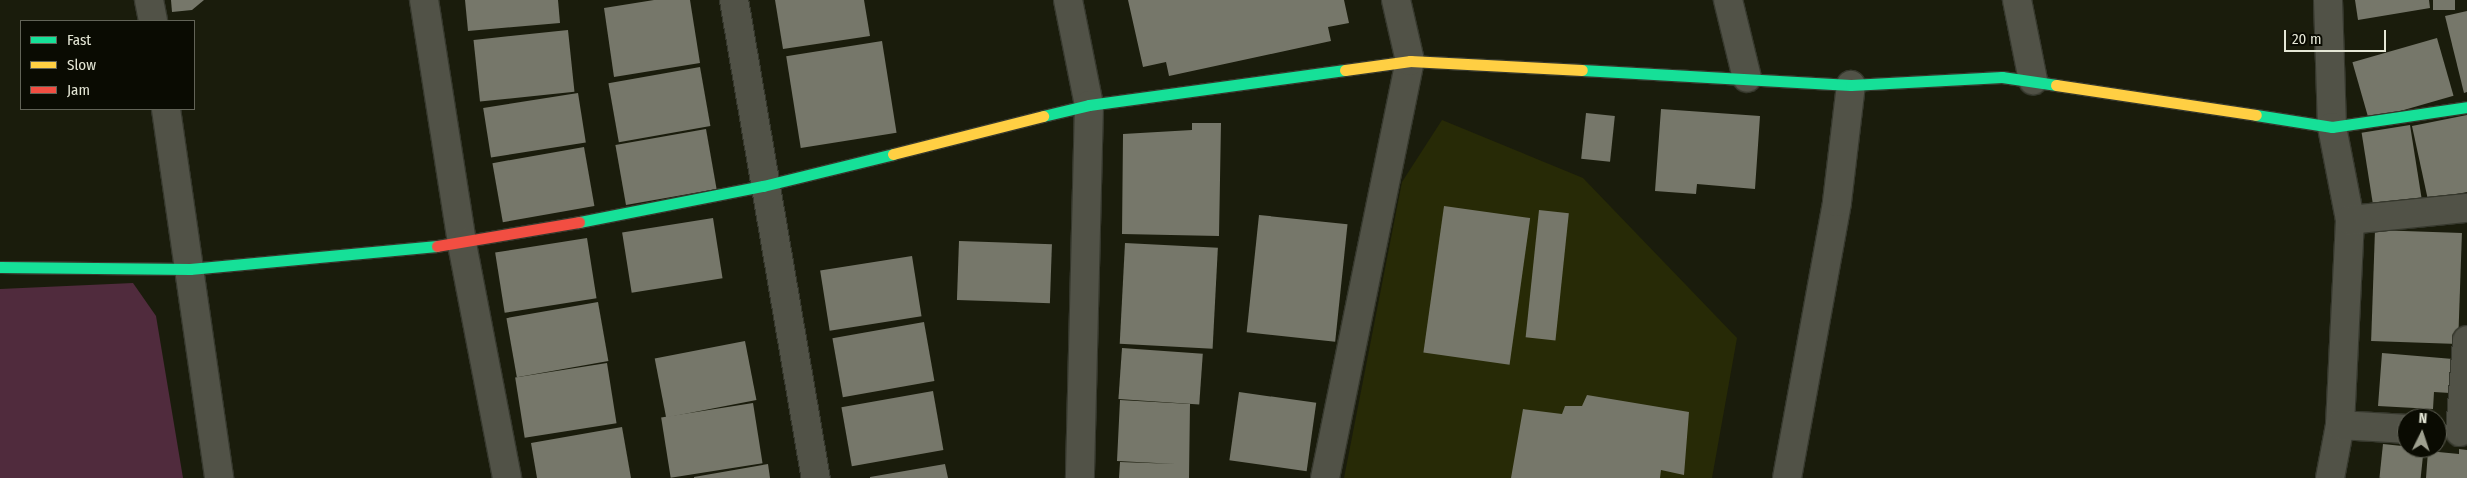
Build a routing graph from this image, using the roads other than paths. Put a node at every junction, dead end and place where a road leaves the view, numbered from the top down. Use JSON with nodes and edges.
{"nodes":[{"id":1,"x":150,"y":0,"type":"edge"},
{"id":2,"x":424,"y":0,"type":"edge"},
{"id":3,"x":734,"y":0,"type":"edge"},
{"id":4,"x":1068,"y":0,"type":"edge"},
{"id":5,"x":1396,"y":0,"type":"edge"},
{"id":6,"x":1728,"y":0,"type":"edge"},
{"id":7,"x":2018,"y":0,"type":"edge"},
{"id":8,"x":2328,"y":0,"type":"edge"},
{"id":9,"x":153,"y":20,"type":"edge"},
{"id":10,"x":1410,"y":61,"type":"junction"},
{"id":11,"x":1747,"y":78,"type":"junction"},
{"id":12,"x":2032,"y":80,"type":"junction"},
{"id":13,"x":1851,"y":85,"type":"junction"},
{"id":14,"x":1089,"y":105,"type":"junction"},
{"id":15,"x":2467,"y":107,"type":"edge"},
{"id":16,"x":166,"y":110,"type":"edge"},
{"id":17,"x":2332,"y":127,"type":"junction"},
{"id":18,"x":763,"y":186,"type":"junction"},
{"id":19,"x":2467,"y":208,"type":"edge"},
{"id":20,"x":2350,"y":220,"type":"junction"},
{"id":21,"x":462,"y":244,"type":"junction"},
{"id":22,"x":0,"y":267,"type":"edge"},
{"id":23,"x":190,"y":268,"type":"junction"},
{"id":24,"x":2467,"y":340,"type":"edge"},
{"id":25,"x":2340,"y":425,"type":"junction"},
{"id":26,"x":2397,"y":428,"type":"edge"},
{"id":27,"x":2455,"y":432,"type":"edge"},
{"id":28,"x":219,"y":478,"type":"edge"},
{"id":29,"x":507,"y":478,"type":"edge"},
{"id":30,"x":816,"y":478,"type":"edge"},
{"id":31,"x":1080,"y":478,"type":"edge"},
{"id":32,"x":1324,"y":478,"type":"edge"},
{"id":33,"x":1787,"y":478,"type":"edge"},
{"id":34,"x":2330,"y":478,"type":"edge"}],
"edges":[{"from":1,"to":9,"type":"street"},
{"from":2,"to":21,"type":"street"},
{"from":3,"to":18,"type":"street"},
{"from":4,"to":14,"type":"street"},
{"from":5,"to":10,"type":"street"},
{"from":6,"to":11,"type":"street"},
{"from":7,"to":12,"type":"street"},
{"from":8,"to":17,"type":"street"},
{"from":10,"to":11,"type":"street"},
{"from":10,"to":14,"type":"street"},
{"from":10,"to":32,"type":"street"},
{"from":11,"to":13,"type":"street"},
{"from":12,"to":13,"type":"street"},
{"from":12,"to":17,"type":"street"},
{"from":13,"to":33,"type":"street"},
{"from":14,"to":18,"type":"street"},
{"from":14,"to":31,"type":"street"},
{"from":15,"to":17,"type":"street"},
{"from":16,"to":23,"type":"street"},
{"from":17,"to":20,"type":"street"},
{"from":18,"to":21,"type":"street"},
{"from":18,"to":30,"type":"street"},
{"from":19,"to":20,"type":"street"},
{"from":20,"to":25,"type":"street"},
{"from":21,"to":23,"type":"street"},
{"from":21,"to":29,"type":"street"},
{"from":22,"to":23,"type":"street"},
{"from":23,"to":28,"type":"street"},
{"from":24,"to":27,"type":"street"},
{"from":25,"to":26,"type":"street"},
{"from":25,"to":34,"type":"street"}]}
